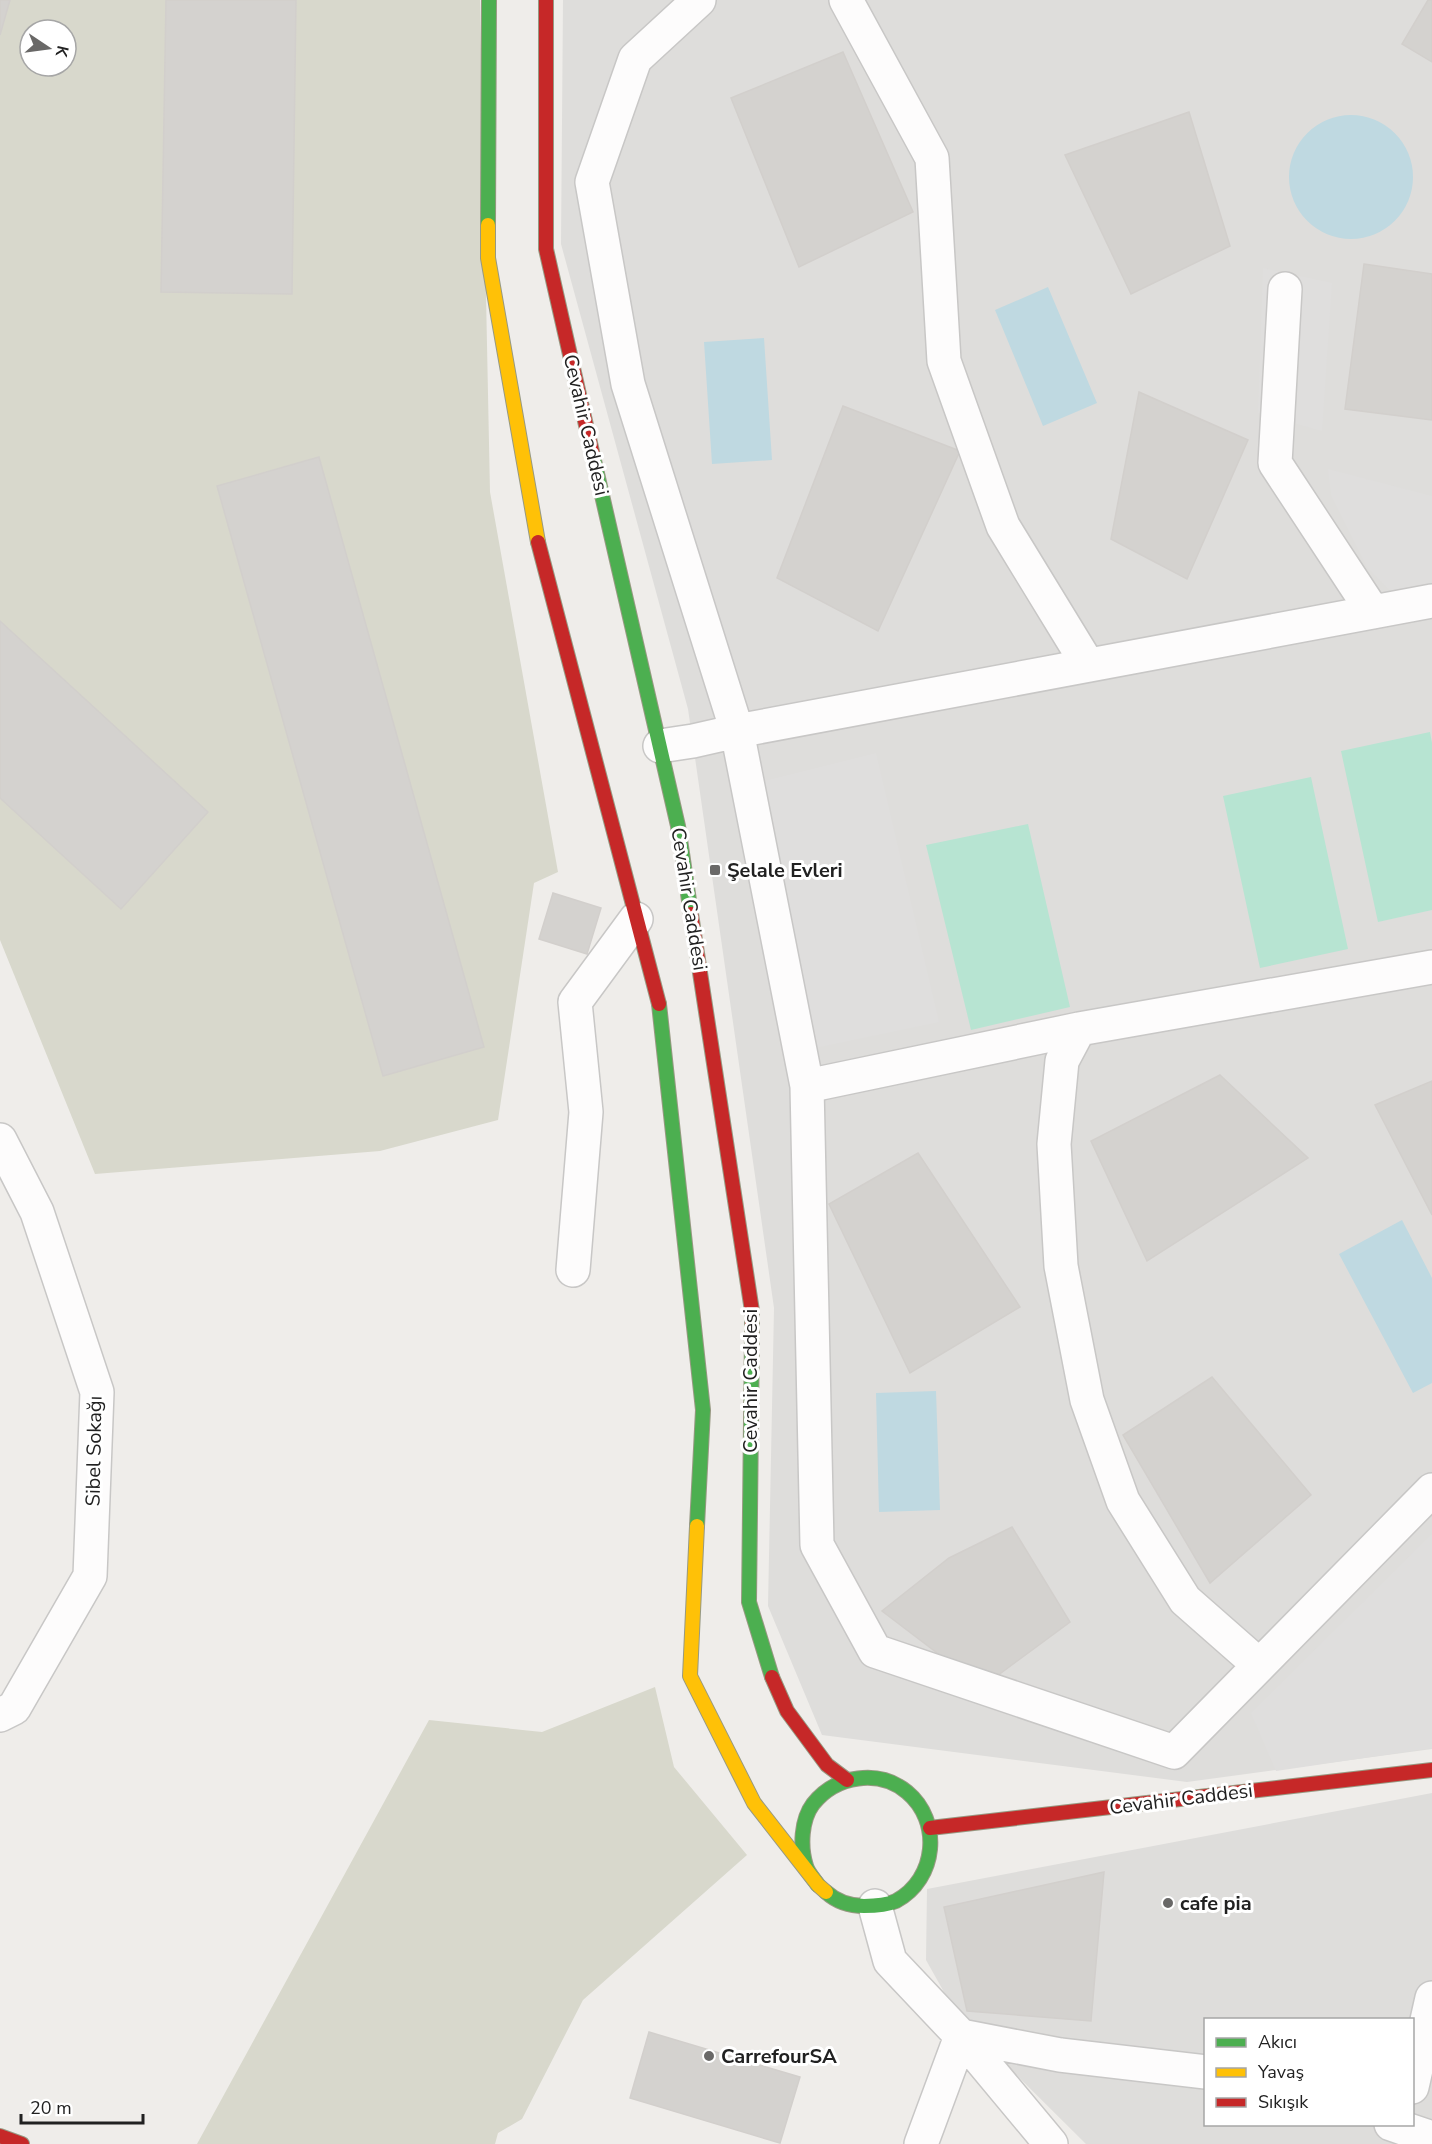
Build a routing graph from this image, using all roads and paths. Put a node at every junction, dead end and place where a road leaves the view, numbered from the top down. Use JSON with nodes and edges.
{"nodes":[{"id":1,"x":489,"y":0,"type":"edge"},
{"id":2,"x":546,"y":0,"type":"edge"},
{"id":3,"x":699,"y":0,"type":"edge"},
{"id":4,"x":846,"y":0,"type":"edge"},
{"id":5,"x":1285,"y":289,"type":"dead end"},
{"id":6,"x":1432,"y":601,"type":"edge"},
{"id":7,"x":1373,"y":612,"type":"junction"},
{"id":8,"x":1088,"y":665,"type":"junction"},
{"id":9,"x":737,"y":731,"type":"junction"},
{"id":10,"x":660,"y":746,"type":"junction"},
{"id":11,"x":636,"y":919,"type":"junction"},
{"id":12,"x":1432,"y":967,"type":"edge"},
{"id":13,"x":1079,"y":1029,"type":"junction"},
{"id":14,"x":807,"y":1086,"type":"junction"},
{"id":15,"x":0,"y":1140,"type":"edge"},
{"id":16,"x":573,"y":1270,"type":"dead end"},
{"id":17,"x":1432,"y":1490,"type":"edge"},
{"id":18,"x":1259,"y":1665,"type":"junction"},
{"id":19,"x":0,"y":1715,"type":"edge"},
{"id":20,"x":1432,"y":1770,"type":"edge"},
{"id":21,"x":847,"y":1780,"type":"junction"},
{"id":22,"x":930,"y":1828,"type":"junction"},
{"id":23,"x":818,"y":1885,"type":"junction"},
{"id":24,"x":875,"y":1906,"type":"junction"},
{"id":25,"x":1432,"y":1998,"type":"edge"},
{"id":26,"x":961,"y":2037,"type":"junction"},
{"id":27,"x":1204,"y":2072,"type":"edge"},
{"id":28,"x":1414,"y":2082,"type":"edge"},
{"id":29,"x":0,"y":2136,"type":"edge"},
{"id":30,"x":22,"y":2144,"type":"edge"},
{"id":31,"x":921,"y":2144,"type":"edge"},
{"id":32,"x":1051,"y":2144,"type":"edge"}],
"edges":[{"from":1,"to":11,"type":"street"},
{"from":2,"to":10,"type":"street","name":"Cevahir Caddesi"},
{"from":3,"to":9,"type":"street"},
{"from":4,"to":8,"type":"street"},
{"from":5,"to":7,"type":"street"},
{"from":6,"to":7,"type":"street"},
{"from":7,"to":8,"type":"street"},
{"from":8,"to":9,"type":"street"},
{"from":9,"to":10,"type":"street"},
{"from":9,"to":14,"type":"street"},
{"from":10,"to":21,"type":"street","name":"Cevahir Caddesi"},
{"from":11,"to":16,"type":"street"},
{"from":11,"to":23,"type":"street"},
{"from":12,"to":13,"type":"street"},
{"from":13,"to":14,"type":"street"},
{"from":13,"to":18,"type":"street"},
{"from":14,"to":18,"type":"street"},
{"from":15,"to":19,"type":"street","name":"Sibel Sokağı"},
{"from":17,"to":18,"type":"street"},
{"from":20,"to":22,"type":"street","name":"Cevahir Caddesi"},
{"from":21,"to":22,"type":"street"},
{"from":21,"to":23,"type":"street"},
{"from":22,"to":24,"type":"street"},
{"from":23,"to":24,"type":"street"},
{"from":24,"to":26,"type":"street"},
{"from":25,"to":28,"type":"street"},
{"from":26,"to":27,"type":"street"},
{"from":26,"to":31,"type":"street"},
{"from":26,"to":32,"type":"street"},
{"from":29,"to":30,"type":"street"}]}
